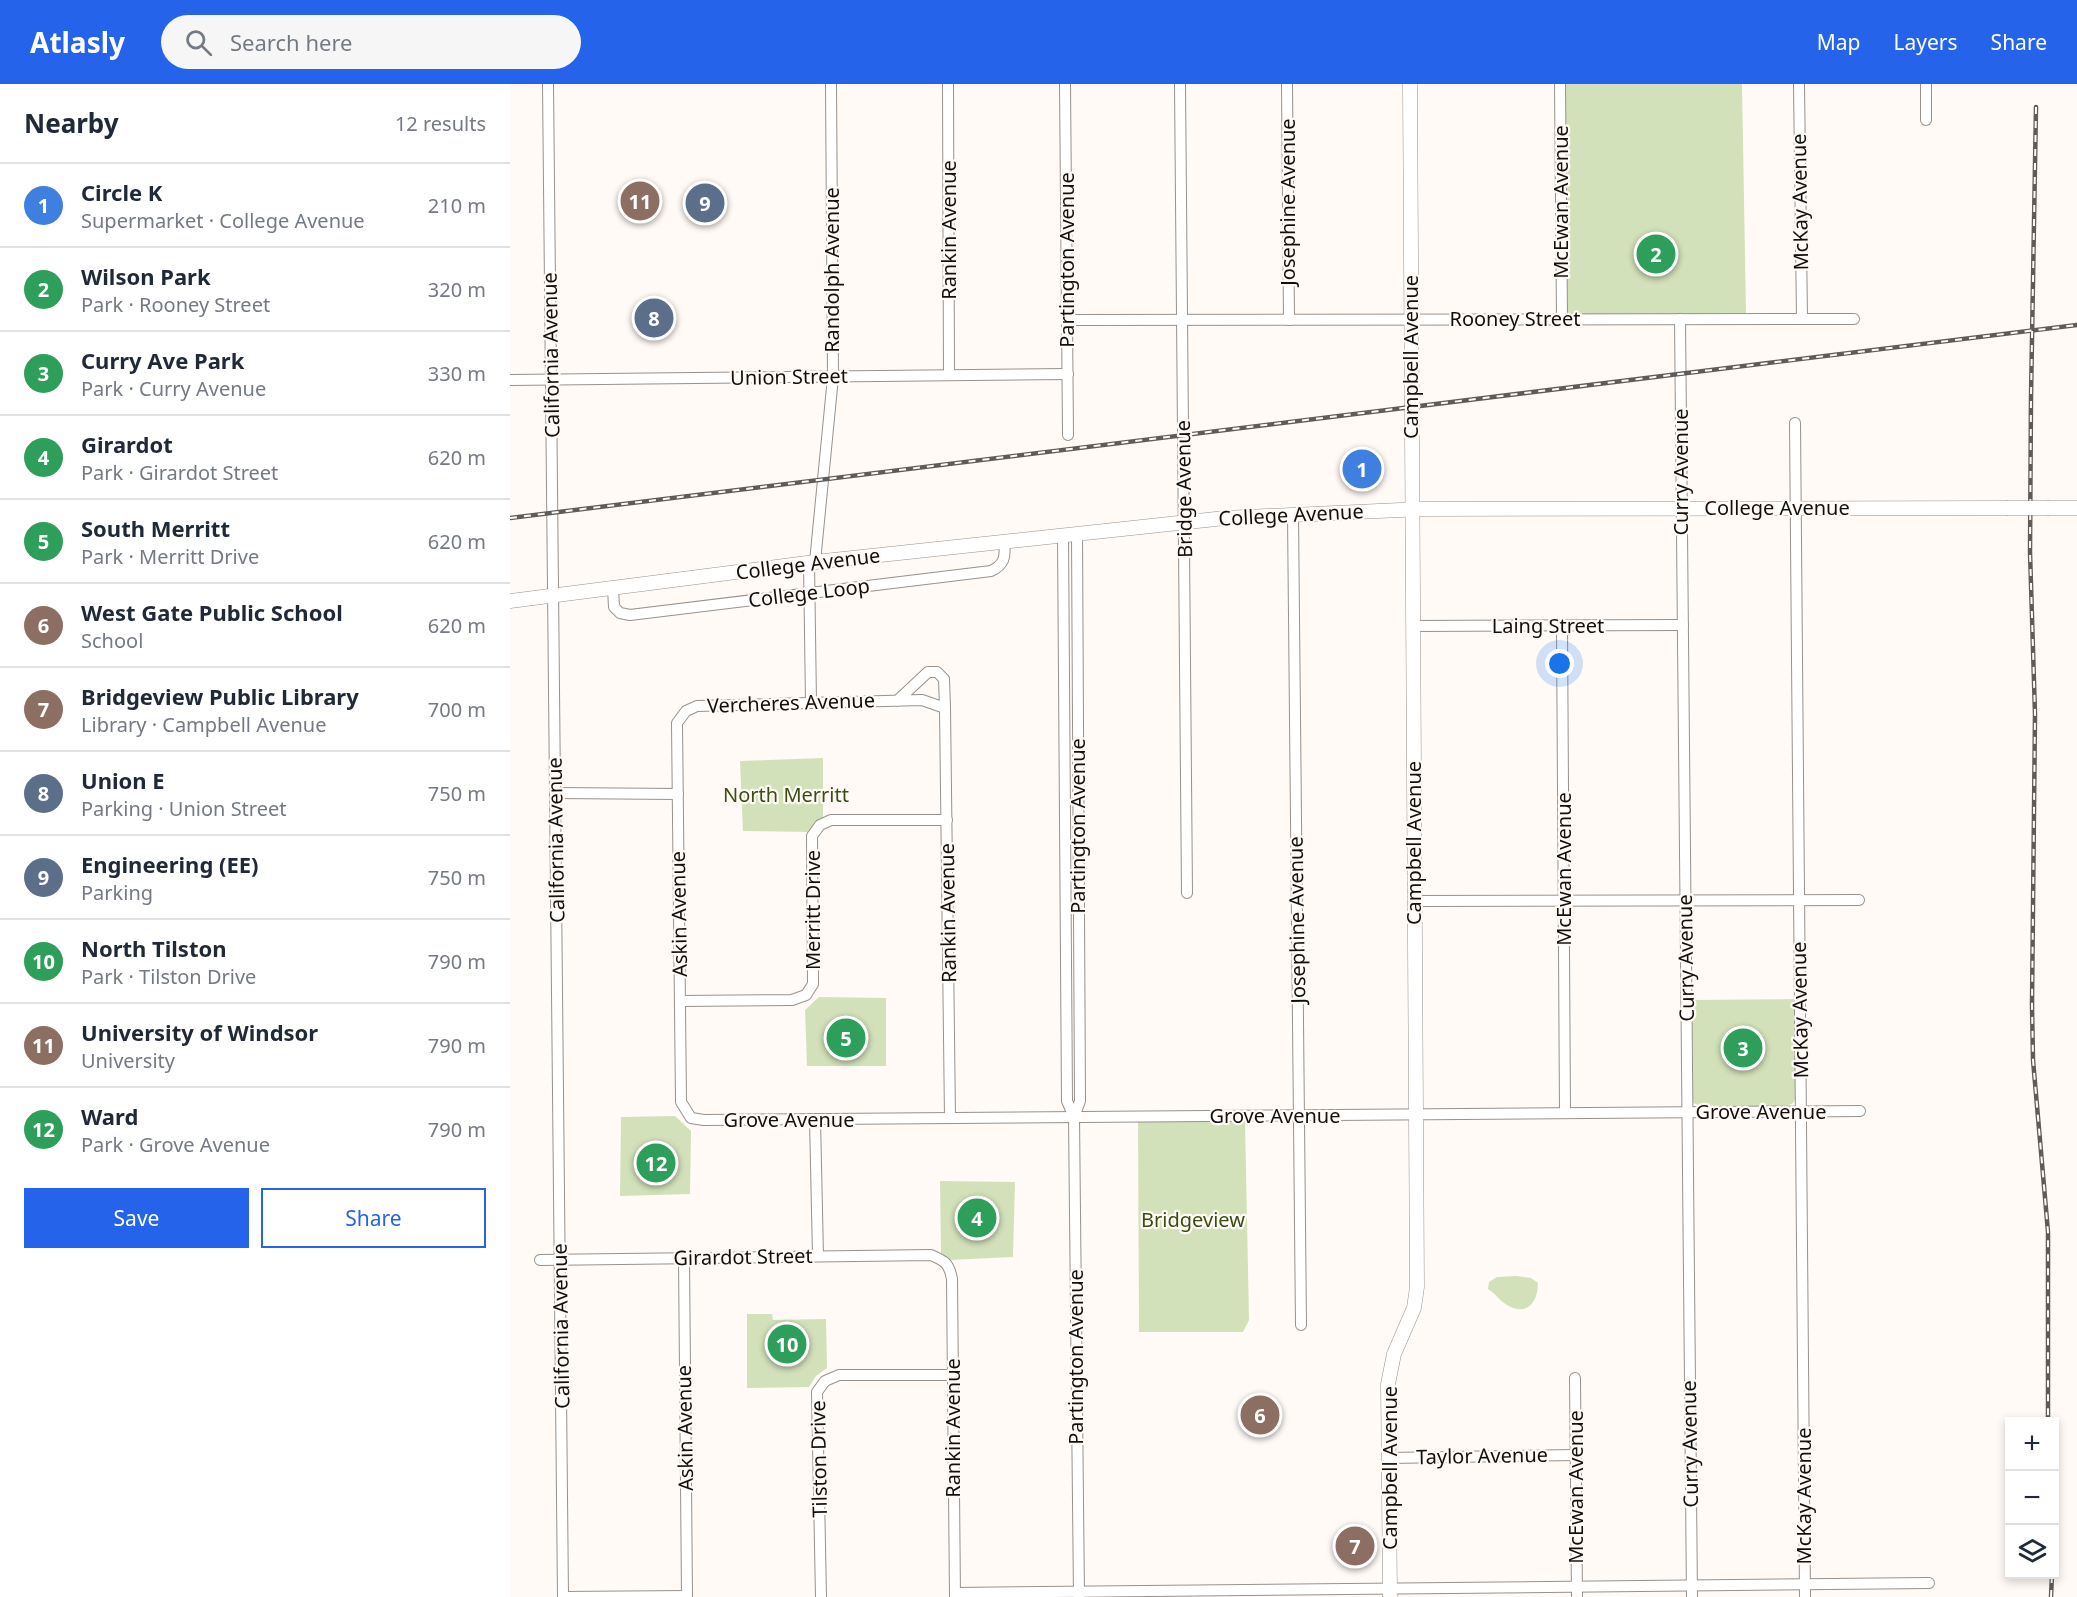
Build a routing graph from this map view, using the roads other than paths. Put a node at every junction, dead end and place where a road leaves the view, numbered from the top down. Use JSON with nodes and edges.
{"nodes":[{"id":1,"x":549,"y":84,"type":"edge"},
{"id":2,"x":831,"y":84,"type":"edge"},
{"id":3,"x":948,"y":84,"type":"edge"},
{"id":4,"x":1065,"y":84,"type":"edge"},
{"id":5,"x":1180,"y":84,"type":"edge"},
{"id":6,"x":1287,"y":84,"type":"edge"},
{"id":7,"x":1410,"y":84,"type":"edge"},
{"id":8,"x":1560,"y":84,"type":"edge"},
{"id":9,"x":1799,"y":84,"type":"edge"},
{"id":10,"x":1926,"y":84,"type":"edge"},
{"id":11,"x":1926,"y":120,"type":"dead end"},
{"id":12,"x":1562,"y":319,"type":"junction"},
{"id":13,"x":1680,"y":319,"type":"junction"},
{"id":14,"x":1802,"y":319,"type":"junction"},
{"id":15,"x":1854,"y":319,"type":"dead end"},
{"id":16,"x":1067,"y":320,"type":"junction"},
{"id":17,"x":1182,"y":320,"type":"junction"},
{"id":18,"x":1289,"y":320,"type":"junction"},
{"id":19,"x":1411,"y":320,"type":"junction"},
{"id":20,"x":1068,"y":374,"type":"junction"},
{"id":21,"x":949,"y":375,"type":"junction"},
{"id":22,"x":833,"y":376,"type":"junction"},
{"id":23,"x":551,"y":379,"type":"junction"},
{"id":24,"x":510,"y":380,"type":"edge"},
{"id":25,"x":1795,"y":423,"type":"dead end"},
{"id":26,"x":1068,"y":435,"type":"dead end"},
{"id":27,"x":1681,"y":508,"type":"junction"},
{"id":28,"x":1796,"y":508,"type":"junction"},
{"id":29,"x":2077,"y":508,"type":"edge"},
{"id":30,"x":1412,"y":510,"type":"junction"},
{"id":31,"x":1293,"y":515,"type":"junction"},
{"id":32,"x":1184,"y":521,"type":"junction"},
{"id":33,"x":1070,"y":534,"type":"junction"},
{"id":34,"x":1004,"y":543,"type":"junction"},
{"id":35,"x":812,"y":563,"type":"junction"},
{"id":36,"x":613,"y":588,"type":"junction"},
{"id":37,"x":809,"y":593,"type":"junction"},
{"id":38,"x":553,"y":595,"type":"junction"},
{"id":39,"x":510,"y":601,"type":"edge"},
{"id":40,"x":1683,"y":625,"type":"junction"},
{"id":41,"x":1413,"y":626,"type":"junction"},
{"id":42,"x":1562,"y":626,"type":"junction"},
{"id":43,"x":897,"y":700,"type":"junction"},
{"id":44,"x":811,"y":703,"type":"junction"},
{"id":45,"x":945,"y":708,"type":"junction"},
{"id":46,"x":686,"y":711,"type":"joint"},
{"id":47,"x":556,"y":793,"type":"junction"},
{"id":48,"x":678,"y":794,"type":"junction"},
{"id":49,"x":947,"y":820,"type":"junction"},
{"id":50,"x":1187,"y":893,"type":"dead end"},
{"id":51,"x":1685,"y":899,"type":"junction"},
{"id":52,"x":1799,"y":899,"type":"junction"},
{"id":53,"x":1564,"y":900,"type":"junction"},
{"id":54,"x":1859,"y":900,"type":"dead end"},
{"id":55,"x":1415,"y":901,"type":"junction"},
{"id":56,"x":680,"y":1001,"type":"junction"},
{"id":57,"x":1860,"y":1111,"type":"dead end"},
{"id":58,"x":1687,"y":1112,"type":"junction"},
{"id":59,"x":1801,"y":1112,"type":"junction"},
{"id":60,"x":1566,"y":1113,"type":"junction"},
{"id":61,"x":1416,"y":1114,"type":"junction"},
{"id":62,"x":1299,"y":1115,"type":"junction"},
{"id":63,"x":1074,"y":1117,"type":"junction"},
{"id":64,"x":691,"y":1118,"type":"joint"},
{"id":65,"x":950,"y":1118,"type":"junction"},
{"id":66,"x":815,"y":1119,"type":"junction"},
{"id":67,"x":818,"y":1256,"type":"junction"},
{"id":68,"x":684,"y":1258,"type":"junction"},
{"id":69,"x":540,"y":1260,"type":"dead end"},
{"id":70,"x":560,"y":1260,"type":"junction"},
{"id":71,"x":945,"y":1261,"type":"joint"},
{"id":72,"x":1301,"y":1325,"type":"dead end"},
{"id":73,"x":953,"y":1375,"type":"junction"},
{"id":74,"x":1575,"y":1378,"type":"dead end"},
{"id":75,"x":1576,"y":1455,"type":"junction"},
{"id":76,"x":1389,"y":1458,"type":"junction"},
{"id":77,"x":1929,"y":1583,"type":"dead end"},
{"id":78,"x":1805,"y":1584,"type":"junction"},
{"id":79,"x":1692,"y":1585,"type":"junction"},
{"id":80,"x":1577,"y":1592,"type":"edge"},
{"id":81,"x":1295,"y":1593,"type":"edge"},
{"id":82,"x":1390,"y":1593,"type":"edge"},
{"id":83,"x":1079,"y":1594,"type":"edge"},
{"id":84,"x":1192,"y":1594,"type":"edge"},
{"id":85,"x":955,"y":1595,"type":"edge"},
{"id":86,"x":564,"y":1597,"type":"edge"},
{"id":87,"x":687,"y":1597,"type":"edge"},
{"id":88,"x":821,"y":1597,"type":"edge"},
{"id":89,"x":1692,"y":1597,"type":"edge"},
{"id":90,"x":1805,"y":1597,"type":"edge"}],
"edges":[{"from":1,"to":23,"type":"street","name":"California Avenue"},
{"from":2,"to":22,"type":"street","name":"Randolph Avenue"},
{"from":3,"to":21,"type":"street","name":"Rankin Avenue"},
{"from":4,"to":16,"type":"street","name":"Partington Avenue"},
{"from":5,"to":17,"type":"street","name":"Bridge Avenue"},
{"from":6,"to":18,"type":"street","name":"Josephine Avenue"},
{"from":7,"to":19,"type":"street","name":"Campbell Avenue"},
{"from":8,"to":12,"type":"street","name":"McEwan Avenue"},
{"from":9,"to":14,"type":"street","name":"McKay Avenue"},
{"from":10,"to":11,"type":"street"},
{"from":12,"to":13,"type":"street","name":"Rooney Street"},
{"from":12,"to":19,"type":"street","name":"Rooney Street"},
{"from":13,"to":14,"type":"street","name":"Rooney Street"},
{"from":13,"to":27,"type":"street","name":"Curry Avenue"},
{"from":14,"to":15,"type":"street","name":"Rooney Street"},
{"from":16,"to":17,"type":"street","name":"Rooney Street"},
{"from":16,"to":20,"type":"street","name":"Partington Avenue"},
{"from":17,"to":18,"type":"street","name":"Rooney Street"},
{"from":17,"to":32,"type":"street","name":"Bridge Avenue"},
{"from":18,"to":19,"type":"street","name":"Rooney Street"},
{"from":19,"to":30,"type":"street","name":"Campbell Avenue"},
{"from":20,"to":21,"type":"street","name":"Union Street"},
{"from":20,"to":26,"type":"street","name":"Partington Avenue"},
{"from":21,"to":22,"type":"street","name":"Union Street"},
{"from":22,"to":23,"type":"street","name":"Union Street"},
{"from":22,"to":35,"type":"street","name":"Randolph Avenue"},
{"from":23,"to":24,"type":"street","name":"Union Street"},
{"from":23,"to":38,"type":"street","name":"California Avenue"},
{"from":25,"to":28,"type":"street","name":"McKay Avenue"},
{"from":27,"to":28,"type":"street","name":"College Avenue"},
{"from":27,"to":30,"type":"street","name":"College Avenue"},
{"from":27,"to":40,"type":"street","name":"Curry Avenue"},
{"from":28,"to":29,"type":"street","name":"College Avenue","bridge":true},
{"from":28,"to":52,"type":"street","name":"McKay Avenue"},
{"from":30,"to":31,"type":"street","name":"College Avenue"},
{"from":30,"to":41,"type":"street","name":"Campbell Avenue"},
{"from":31,"to":32,"type":"street","name":"College Avenue"},
{"from":31,"to":62,"type":"street","name":"Josephine Avenue"},
{"from":32,"to":33,"type":"street","name":"College Avenue"},
{"from":32,"to":50,"type":"street","name":"Bridge Avenue"},
{"from":33,"to":34,"type":"street","name":"College Avenue"},
{"from":33,"to":63,"type":"street","name":"Partington Avenue"},
{"from":34,"to":35,"type":"street","name":"College Avenue"},
{"from":34,"to":37,"type":"street","name":"College Loop"},
{"from":35,"to":36,"type":"street","name":"College Avenue"},
{"from":35,"to":37,"type":"street","name":"Randolph Avenue"},
{"from":36,"to":37,"type":"street","name":"College Loop"},
{"from":36,"to":38,"type":"street","name":"College Avenue"},
{"from":37,"to":44,"type":"street","name":"Randolph Avenue"},
{"from":38,"to":39,"type":"street","name":"College Avenue"},
{"from":38,"to":47,"type":"street","name":"California Avenue"},
{"from":40,"to":42,"type":"street","name":"Laing Street"},
{"from":40,"to":51,"type":"street","name":"Curry Avenue"},
{"from":41,"to":42,"type":"street","name":"Laing Street"},
{"from":41,"to":55,"type":"street","name":"Campbell Avenue"},
{"from":42,"to":53,"type":"street","name":"McEwan Avenue"},
{"from":43,"to":44,"type":"street","name":"Vercheres Avenue"},
{"from":43,"to":45,"type":"street","name":"Vercheres Avenue"},
{"from":43,"to":45,"type":"street","name":"Vercheres Avenue"},
{"from":44,"to":46,"type":"street","name":"Vercheres Avenue"},
{"from":45,"to":49,"type":"street","name":"Rankin Avenue"},
{"from":46,"to":48,"type":"street","name":"Askin Avenue"},
{"from":47,"to":48,"type":"street"},
{"from":47,"to":70,"type":"street","name":"California Avenue"},
{"from":48,"to":56,"type":"street","name":"Askin Avenue"},
{"from":49,"to":56,"type":"street","name":"Merritt Drive"},
{"from":49,"to":65,"type":"street","name":"Rankin Avenue"},
{"from":51,"to":52,"type":"street"},
{"from":51,"to":53,"type":"street"},
{"from":51,"to":58,"type":"street","name":"Curry Avenue"},
{"from":52,"to":54,"type":"street"},
{"from":52,"to":59,"type":"street","name":"McKay Avenue"},
{"from":53,"to":55,"type":"street"},
{"from":53,"to":60,"type":"street","name":"McEwan Avenue"},
{"from":55,"to":61,"type":"street","name":"Campbell Avenue"},
{"from":56,"to":64,"type":"street","name":"Askin Avenue"},
{"from":57,"to":59,"type":"street","name":"Grove Avenue"},
{"from":58,"to":59,"type":"street","name":"Grove Avenue"},
{"from":58,"to":60,"type":"street","name":"Grove Avenue"},
{"from":58,"to":79,"type":"street","name":"Curry Avenue"},
{"from":59,"to":78,"type":"street","name":"McKay Avenue"},
{"from":60,"to":61,"type":"street","name":"Grove Avenue"},
{"from":61,"to":62,"type":"street","name":"Grove Avenue"},
{"from":61,"to":76,"type":"street","name":"Campbell Avenue"},
{"from":62,"to":63,"type":"street","name":"Grove Avenue"},
{"from":62,"to":72,"type":"street","name":"Josephine Avenue"},
{"from":63,"to":65,"type":"street","name":"Grove Avenue"},
{"from":63,"to":83,"type":"street","name":"Partington Avenue"},
{"from":64,"to":66,"type":"street","name":"Grove Avenue"},
{"from":65,"to":66,"type":"street","name":"Grove Avenue"},
{"from":66,"to":67,"type":"street"},
{"from":67,"to":68,"type":"street","name":"Girardot Street"},
{"from":67,"to":71,"type":"street","name":"Girardot Street"},
{"from":68,"to":70,"type":"street","name":"Girardot Street"},
{"from":68,"to":87,"type":"street","name":"Askin Avenue"},
{"from":69,"to":70,"type":"street","name":"Girardot Street"},
{"from":70,"to":86,"type":"street","name":"California Avenue"},
{"from":71,"to":73,"type":"street","name":"Rankin Avenue"},
{"from":73,"to":85,"type":"street","name":"Rankin Avenue"},
{"from":73,"to":88,"type":"street","name":"Tilston Drive"},
{"from":74,"to":75,"type":"street","name":"McEwan Avenue"},
{"from":75,"to":76,"type":"street","name":"Taylor Avenue"},
{"from":75,"to":80,"type":"street","name":"McEwan Avenue"},
{"from":76,"to":82,"type":"street","name":"Campbell Avenue"},
{"from":77,"to":78,"type":"street"},
{"from":78,"to":79,"type":"street"},
{"from":78,"to":90,"type":"street","name":"McKay Avenue"},
{"from":79,"to":80,"type":"street"},
{"from":79,"to":89,"type":"street","name":"Curry Avenue"},
{"from":80,"to":82,"type":"street"},
{"from":81,"to":82,"type":"street"},
{"from":81,"to":84,"type":"street"},
{"from":83,"to":84,"type":"street"},
{"from":83,"to":85,"type":"street"},
{"from":86,"to":87,"type":"street"}]}
